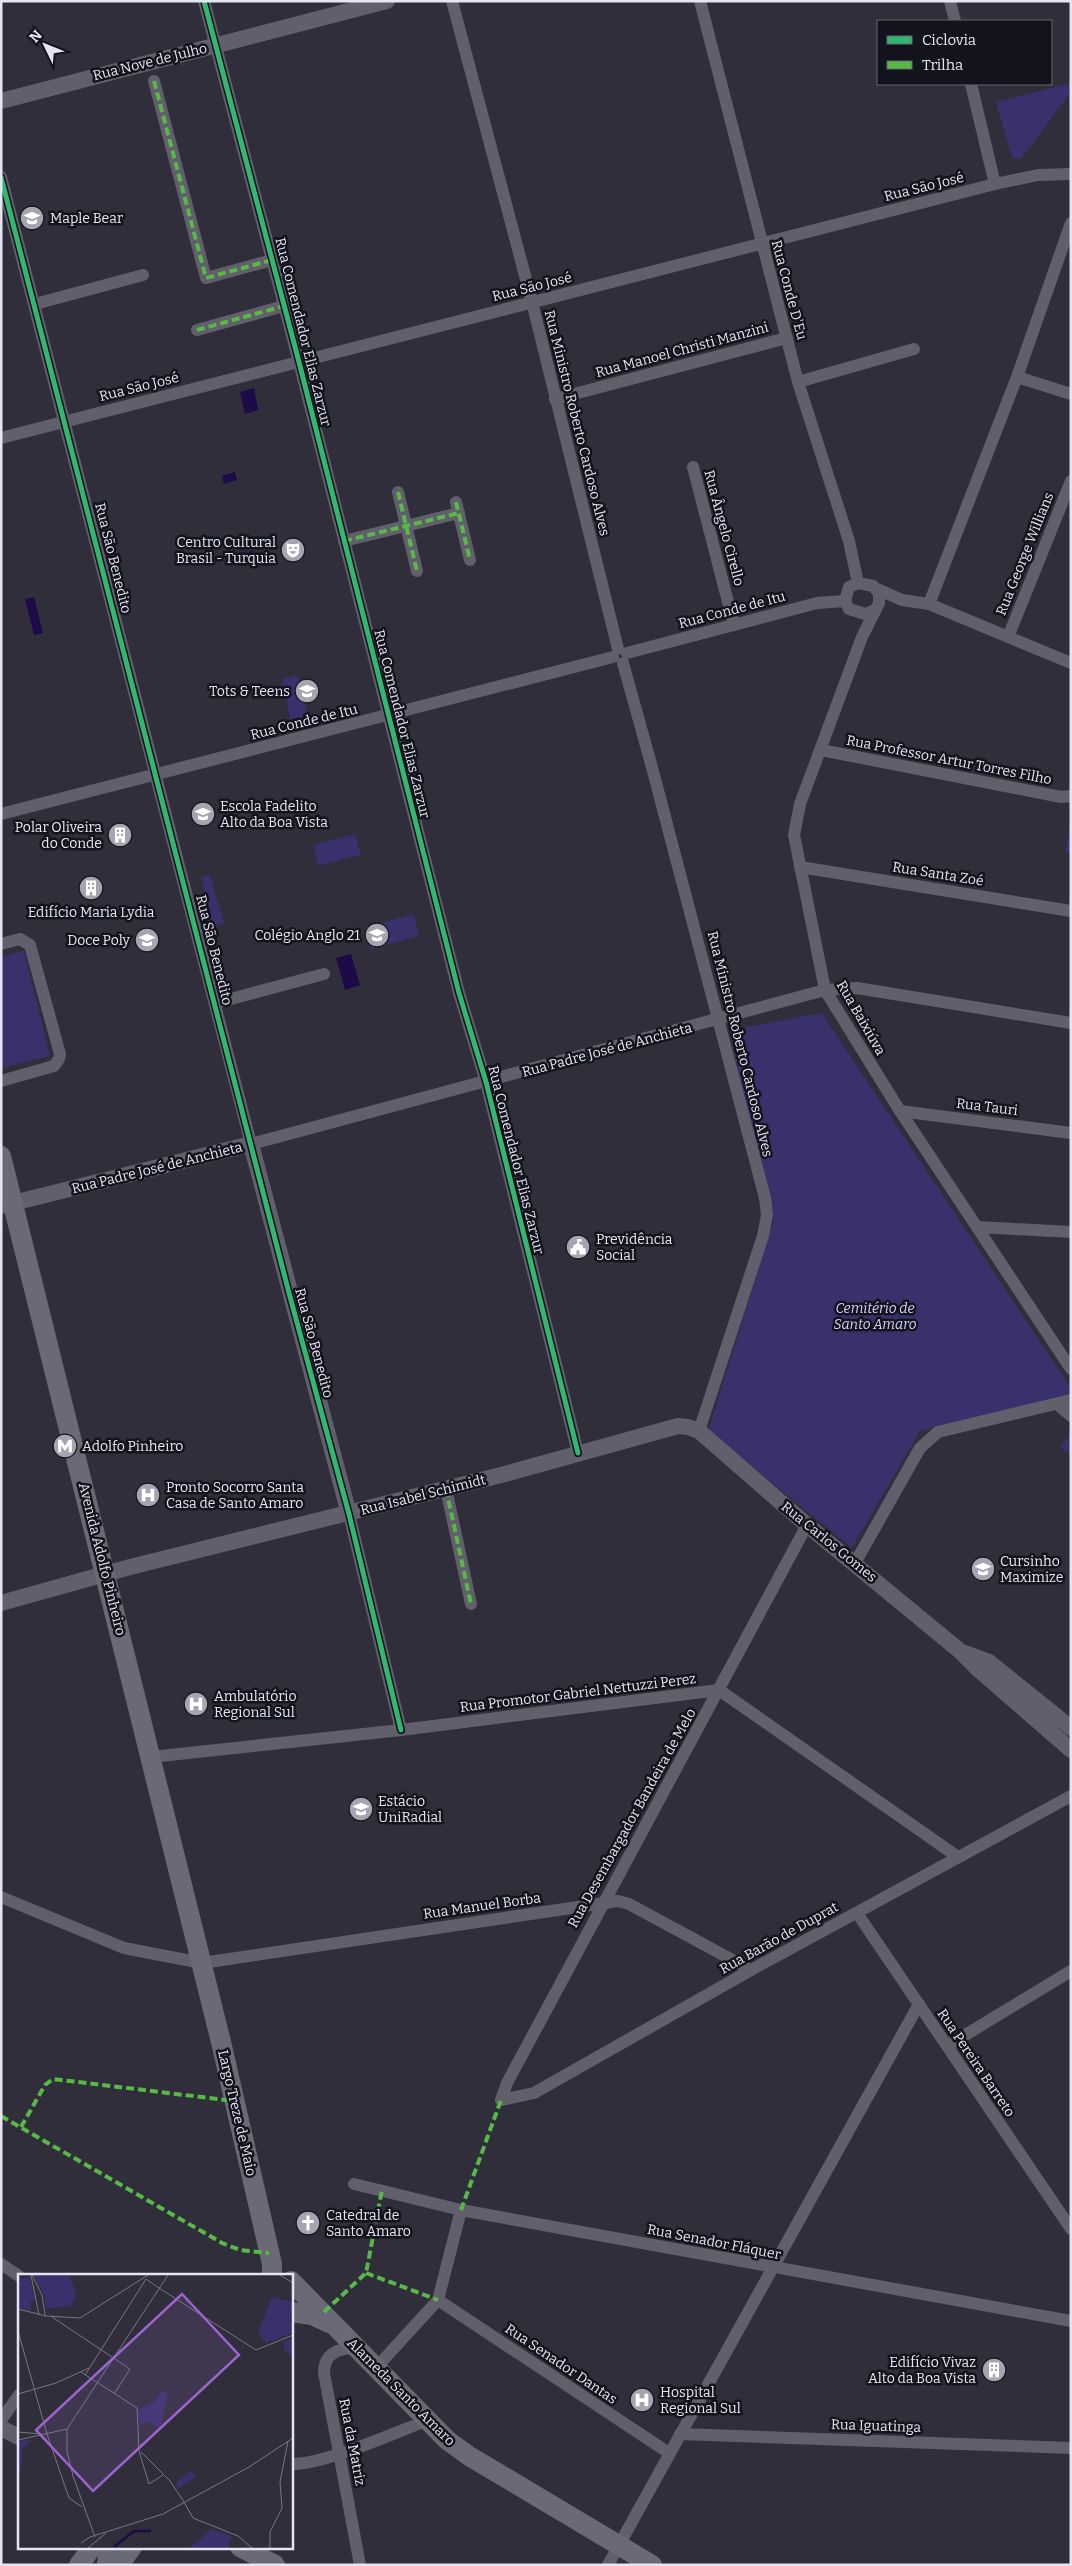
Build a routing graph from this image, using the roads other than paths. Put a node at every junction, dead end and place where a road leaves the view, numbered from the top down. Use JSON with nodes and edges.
{"nodes":[{"id":1,"x":204,"y":1,"type":"edge"},
{"id":2,"x":387,"y":1,"type":"edge"},
{"id":3,"x":452,"y":1,"type":"edge"},
{"id":4,"x":700,"y":1,"type":"edge"},
{"id":5,"x":950,"y":1,"type":"edge"},
{"id":6,"x":955,"y":20,"type":"edge"},
{"id":7,"x":217,"y":45,"type":"junction"},
{"id":8,"x":154,"y":81,"type":"dead end"},
{"id":9,"x":971,"y":85,"type":"edge"},
{"id":10,"x":1,"y":101,"type":"edge"},
{"id":11,"x":1071,"y":174,"type":"edge"},
{"id":12,"x":1,"y":177,"type":"edge"},
{"id":13,"x":995,"y":184,"type":"junction"},
{"id":14,"x":1071,"y":223,"type":"edge"},
{"id":15,"x":762,"y":244,"type":"junction"},
{"id":16,"x":272,"y":260,"type":"junction"},
{"id":17,"x":143,"y":275,"type":"dead end"},
{"id":18,"x":532,"y":302,"type":"junction"},
{"id":19,"x":35,"y":304,"type":"junction"},
{"id":20,"x":284,"y":306,"type":"junction"},
{"id":21,"x":197,"y":330,"type":"dead end"},
{"id":22,"x":787,"y":338,"type":"junction"},
{"id":23,"x":914,"y":349,"type":"dead end"},
{"id":24,"x":299,"y":362,"type":"junction"},
{"id":25,"x":1017,"y":378,"type":"junction"},
{"id":26,"x":798,"y":382,"type":"junction"},
{"id":27,"x":1071,"y":394,"type":"edge"},
{"id":28,"x":556,"y":400,"type":"junction"},
{"id":29,"x":66,"y":421,"type":"junction"},
{"id":30,"x":1,"y":438,"type":"edge"},
{"id":31,"x":693,"y":467,"type":"dead end"},
{"id":32,"x":1071,"y":481,"type":"edge"},
{"id":33,"x":398,"y":492,"type":"dead end"},
{"id":34,"x":406,"y":526,"type":"junction"},
{"id":35,"x":344,"y":541,"type":"junction"},
{"id":36,"x":470,"y":560,"type":"dead end"},
{"id":37,"x":417,"y":571,"type":"dead end"},
{"id":38,"x":858,"y":583,"type":"junction"},
{"id":39,"x":877,"y":589,"type":"junction"},
{"id":40,"x":902,"y":600,"type":"junction"},
{"id":41,"x":845,"y":601,"type":"junction"},
{"id":42,"x":929,"y":604,"type":"junction"},
{"id":43,"x":876,"y":608,"type":"junction"},
{"id":44,"x":855,"y":612,"type":"junction"},
{"id":45,"x":734,"y":625,"type":"junction"},
{"id":46,"x":862,"y":637,"type":"junction"},
{"id":47,"x":1008,"y":637,"type":"junction"},
{"id":48,"x":620,"y":655,"type":"junction"},
{"id":49,"x":1071,"y":664,"type":"edge"},
{"id":50,"x":388,"y":716,"type":"junction"},
{"id":51,"x":821,"y":750,"type":"junction"},
{"id":52,"x":157,"y":774,"type":"junction"},
{"id":53,"x":1071,"y":796,"type":"edge"},
{"id":54,"x":1,"y":814,"type":"edge"},
{"id":55,"x":800,"y":867,"type":"junction"},
{"id":56,"x":1071,"y":911,"type":"edge"},
{"id":57,"x":1,"y":944,"type":"edge"},
{"id":58,"x":324,"y":974,"type":"dead end"},
{"id":59,"x":825,"y":990,"type":"junction"},
{"id":60,"x":216,"y":1003,"type":"junction"},
{"id":61,"x":719,"y":1020,"type":"junction"},
{"id":62,"x":1071,"y":1023,"type":"edge"},
{"id":63,"x":1,"y":1081,"type":"edge"},
{"id":64,"x":486,"y":1082,"type":"junction"},
{"id":65,"x":900,"y":1111,"type":"junction"},
{"id":66,"x":1071,"y":1132,"type":"edge"},
{"id":67,"x":251,"y":1144,"type":"junction"},
{"id":68,"x":1,"y":1156,"type":"edge"},
{"id":69,"x":7,"y":1205,"type":"edge"},
{"id":70,"x":978,"y":1227,"type":"junction"},
{"id":71,"x":1071,"y":1232,"type":"edge"},
{"id":72,"x":1071,"y":1369,"type":"edge"},
{"id":73,"x":1071,"y":1400,"type":"edge"},
{"id":74,"x":1057,"y":1404,"type":"junction"},
{"id":75,"x":1071,"y":1416,"type":"edge"},
{"id":76,"x":699,"y":1431,"type":"junction"},
{"id":77,"x":578,"y":1453,"type":"junction"},
{"id":78,"x":446,"y":1489,"type":"junction"},
{"id":79,"x":348,"y":1514,"type":"junction"},
{"id":80,"x":806,"y":1525,"type":"junction"},
{"id":81,"x":855,"y":1563,"type":"junction"},
{"id":82,"x":106,"y":1574,"type":"junction"},
{"id":83,"x":1,"y":1603,"type":"edge"},
{"id":84,"x":471,"y":1604,"type":"dead end"},
{"id":85,"x":960,"y":1651,"type":"junction"},
{"id":86,"x":719,"y":1690,"type":"junction"},
{"id":87,"x":1071,"y":1728,"type":"edge"},
{"id":88,"x":401,"y":1730,"type":"junction"},
{"id":89,"x":1071,"y":1750,"type":"edge"},
{"id":90,"x":150,"y":1757,"type":"junction"},
{"id":91,"x":1071,"y":1796,"type":"edge"},
{"id":92,"x":958,"y":1857,"type":"junction"},
{"id":93,"x":1,"y":1897,"type":"edge"},
{"id":94,"x":602,"y":1903,"type":"junction"},
{"id":95,"x":857,"y":1913,"type":"junction"},
{"id":96,"x":202,"y":1963,"type":"junction"},
{"id":97,"x":751,"y":1970,"type":"junction"},
{"id":98,"x":1071,"y":1971,"type":"edge"},
{"id":99,"x":919,"y":2004,"type":"junction"},
{"id":100,"x":947,"y":2046,"type":"junction"},
{"id":101,"x":501,"y":2100,"type":"joint"},
{"id":102,"x":354,"y":2184,"type":"dead end"},
{"id":103,"x":462,"y":2210,"type":"junction"},
{"id":104,"x":1071,"y":2229,"type":"edge"},
{"id":105,"x":1,"y":2264,"type":"edge"},
{"id":106,"x":773,"y":2268,"type":"junction"},
{"id":107,"x":276,"y":2271,"type":"edge"},
{"id":108,"x":18,"y":2275,"type":"edge"},
{"id":109,"x":292,"y":2282,"type":"edge"},
{"id":110,"x":438,"y":2300,"type":"junction"},
{"id":111,"x":292,"y":2312,"type":"edge"},
{"id":112,"x":1071,"y":2321,"type":"edge"},
{"id":113,"x":335,"y":2326,"type":"junction"},
{"id":114,"x":356,"y":2347,"type":"junction"},
{"id":115,"x":375,"y":2368,"type":"junction"},
{"id":116,"x":18,"y":2396,"type":"edge"},
{"id":117,"x":1,"y":2420,"type":"edge"},
{"id":118,"x":426,"y":2421,"type":"junction"},
{"id":119,"x":1,"y":2428,"type":"edge"},
{"id":120,"x":680,"y":2434,"type":"junction"},
{"id":121,"x":18,"y":2436,"type":"edge"},
{"id":122,"x":1071,"y":2448,"type":"edge"},
{"id":123,"x":340,"y":2453,"type":"junction"},
{"id":124,"x":669,"y":2453,"type":"junction"},
{"id":125,"x":292,"y":2464,"type":"edge"},
{"id":126,"x":619,"y":2546,"type":"junction"},
{"id":127,"x":91,"y":2548,"type":"edge"},
{"id":128,"x":112,"y":2548,"type":"edge"},
{"id":129,"x":131,"y":2548,"type":"edge"},
{"id":130,"x":242,"y":2548,"type":"edge"},
{"id":131,"x":79,"y":2565,"type":"edge"},
{"id":132,"x":107,"y":2565,"type":"edge"},
{"id":133,"x":119,"y":2565,"type":"edge"},
{"id":134,"x":275,"y":2565,"type":"edge"},
{"id":135,"x":360,"y":2565,"type":"edge"},
{"id":136,"x":608,"y":2565,"type":"edge"},
{"id":137,"x":652,"y":2565,"type":"edge"}],
"edges":[{"from":1,"to":7,"type":"street","name":"Rua Comendador Elias Zarzur"},
{"from":2,"to":7,"type":"street","name":"Rua Nove de Julho"},
{"from":3,"to":18,"type":"street","name":"Rua Ministro Roberto Cardoso Alves"},
{"from":4,"to":15,"type":"street","name":"Rua Conde D'Eu"},
{"from":5,"to":6,"type":"street"},
{"from":7,"to":10,"type":"street","name":"Rua Nove de Julho"},
{"from":7,"to":16,"type":"street","name":"Rua Comendador Elias Zarzur"},
{"from":8,"to":16,"type":"street"},
{"from":9,"to":13,"type":"street"},
{"from":11,"to":13,"type":"street","name":"Rua São José"},
{"from":12,"to":19,"type":"street","name":"Rua São Benedito"},
{"from":13,"to":15,"type":"street","name":"Rua São José"},
{"from":14,"to":25,"type":"street"},
{"from":15,"to":18,"type":"street","name":"Rua São José"},
{"from":15,"to":22,"type":"street","name":"Rua Conde D'Eu"},
{"from":16,"to":20,"type":"street","name":"Rua Comendador Elias Zarzur"},
{"from":17,"to":19,"type":"street"},
{"from":18,"to":24,"type":"street","name":"Rua São José"},
{"from":18,"to":28,"type":"street","name":"Rua Ministro Roberto Cardoso Alves"},
{"from":19,"to":29,"type":"street","name":"Rua São Benedito"},
{"from":20,"to":21,"type":"street"},
{"from":20,"to":24,"type":"street","name":"Rua Comendador Elias Zarzur"},
{"from":22,"to":26,"type":"street","name":"Rua Conde D'Eu"},
{"from":22,"to":28,"type":"street","name":"Rua Manoel Christi Manzini"},
{"from":23,"to":26,"type":"street"},
{"from":24,"to":29,"type":"street","name":"Rua São José"},
{"from":24,"to":35,"type":"street","name":"Rua Comendador Elias Zarzur"},
{"from":25,"to":27,"type":"street"},
{"from":25,"to":42,"type":"street"},
{"from":26,"to":38,"type":"street","name":"Rua Conde D'Eu"},
{"from":28,"to":48,"type":"street","name":"Rua Ministro Roberto Cardoso Alves"},
{"from":29,"to":30,"type":"street","name":"Rua São José"},
{"from":29,"to":52,"type":"street","name":"Rua São Benedito"},
{"from":31,"to":45,"type":"street","name":"Rua Ângelo Cirello"},
{"from":32,"to":47,"type":"street","name":"Rua George Willians"},
{"from":33,"to":34,"type":"street"},
{"from":34,"to":35,"type":"street"},
{"from":34,"to":36,"type":"street"},
{"from":34,"to":37,"type":"street"},
{"from":35,"to":50,"type":"street","name":"Rua Comendador Elias Zarzur"},
{"from":38,"to":39,"type":"street"},
{"from":38,"to":41,"type":"street"},
{"from":39,"to":40,"type":"street"},
{"from":39,"to":43,"type":"street"},
{"from":40,"to":42,"type":"street"},
{"from":40,"to":43,"type":"street"},
{"from":41,"to":44,"type":"street"},
{"from":41,"to":45,"type":"street","name":"Rua Conde de Itu"},
{"from":42,"to":47,"type":"street"},
{"from":43,"to":44,"type":"street"},
{"from":43,"to":46,"type":"street"},
{"from":44,"to":46,"type":"street"},
{"from":45,"to":48,"type":"street","name":"Rua Conde de Itu"},
{"from":46,"to":51,"type":"street","name":"Rua Baixiúva"},
{"from":47,"to":49,"type":"street"},
{"from":48,"to":50,"type":"street","name":"Rua Conde de Itu"},
{"from":48,"to":61,"type":"street","name":"Rua Ministro Roberto Cardoso Alves"},
{"from":50,"to":52,"type":"street","name":"Rua Conde de Itu"},
{"from":50,"to":64,"type":"street","name":"Rua Comendador Elias Zarzur"},
{"from":51,"to":53,"type":"street","name":"Rua Professor Artur Torres Filho"},
{"from":51,"to":55,"type":"street","name":"Rua Baixiúva"},
{"from":52,"to":54,"type":"street","name":"Rua Conde de Itu"},
{"from":52,"to":60,"type":"street","name":"Rua São Benedito"},
{"from":55,"to":56,"type":"street","name":"Rua Santa Zoé"},
{"from":55,"to":59,"type":"street","name":"Rua Baixiúva"},
{"from":57,"to":63,"type":"street"},
{"from":58,"to":60,"type":"street"},
{"from":59,"to":61,"type":"street","name":"Rua Padre José de Anchieta"},
{"from":59,"to":62,"type":"street","name":"Rua Padre José de Anchieta"},
{"from":59,"to":65,"type":"street","name":"Rua Baixiúva"},
{"from":60,"to":67,"type":"street","name":"Rua São Benedito"},
{"from":61,"to":64,"type":"street","name":"Rua Padre José de Anchieta"},
{"from":61,"to":76,"type":"street","name":"Rua Ministro Roberto Cardoso Alves"},
{"from":64,"to":67,"type":"street","name":"Rua Padre José de Anchieta"},
{"from":64,"to":77,"type":"street","name":"Rua Comendador Elias Zarzur"},
{"from":65,"to":66,"type":"street","name":"Rua Tauri"},
{"from":65,"to":70,"type":"street","name":"Rua Baixiúva"},
{"from":67,"to":69,"type":"street","name":"Rua Padre José de Anchieta"},
{"from":67,"to":79,"type":"street","name":"Rua São Benedito"},
{"from":68,"to":69,"type":"main road","name":"Avenida Adolfo Pinheiro"},
{"from":69,"to":82,"type":"main road","name":"Avenida Adolfo Pinheiro"},
{"from":70,"to":71,"type":"street"},
{"from":70,"to":72,"type":"street","name":"Rua Baixiúva"},
{"from":73,"to":74,"type":"street"},
{"from":74,"to":75,"type":"street"},
{"from":74,"to":81,"type":"street"},
{"from":76,"to":77,"type":"street","name":"Rua Isabel Schimidt"},
{"from":76,"to":80,"type":"street","name":"Rua Carlos Gomes"},
{"from":77,"to":78,"type":"street","name":"Rua Isabel Schimidt"},
{"from":78,"to":79,"type":"street","name":"Rua Isabel Schimidt"},
{"from":78,"to":84,"type":"street"},
{"from":79,"to":82,"type":"street","name":"Rua Isabel Schimidt"},
{"from":79,"to":88,"type":"street","name":"Rua São Benedito"},
{"from":80,"to":81,"type":"street","name":"Rua Carlos Gomes"},
{"from":80,"to":86,"type":"street","name":"Rua Desembargador Bandeira de Melo"},
{"from":81,"to":85,"type":"street","name":"Rua Carlos Gomes"},
{"from":82,"to":83,"type":"street","name":"Rua Isabel Schimidt"},
{"from":82,"to":90,"type":"main road","name":"Avenida Adolfo Pinheiro"},
{"from":85,"to":87,"type":"street","name":"Rua Carlos Gomes"},
{"from":85,"to":89,"type":"street","name":"Rua Carlos Gomes"},
{"from":86,"to":88,"type":"street","name":"Rua Promotor Gabriel Nettuzzi Perez"},
{"from":86,"to":92,"type":"street"},
{"from":86,"to":94,"type":"street","name":"Rua Desembargador Bandeira de Melo"},
{"from":88,"to":90,"type":"street","name":"Rua Promotor Gabriel Nettuzzi Perez"},
{"from":90,"to":96,"type":"main road","name":"Avenida Adolfo Pinheiro"},
{"from":91,"to":92,"type":"street","name":"Rua Barão de Duprat"},
{"from":92,"to":95,"type":"street","name":"Rua Barão de Duprat"},
{"from":93,"to":96,"type":"street","name":"Rua Manuel Borba"},
{"from":94,"to":96,"type":"street","name":"Rua Manuel Borba"},
{"from":94,"to":97,"type":"street","name":"Rua Manuel Borba"},
{"from":94,"to":101,"type":"street","name":"Rua Desembargador Bandeira de Melo"},
{"from":95,"to":97,"type":"street","name":"Rua Barão de Duprat"},
{"from":95,"to":99,"type":"street","name":"Rua Pereira Barreto"},
{"from":96,"to":107,"type":"main road","name":"Largo Treze de Maio"},
{"from":97,"to":101,"type":"street","name":"Rua Barão de Duprat"},
{"from":98,"to":100,"type":"street"},
{"from":99,"to":100,"type":"street","name":"Rua Pereira Barreto"},
{"from":99,"to":106,"type":"street"},
{"from":100,"to":104,"type":"street","name":"Rua Pereira Barreto"},
{"from":102,"to":103,"type":"street","name":"Rua Senador Fláquer"},
{"from":103,"to":106,"type":"street","name":"Rua Senador Fláquer"},
{"from":103,"to":110,"type":"street"},
{"from":105,"to":108,"type":"street"},
{"from":106,"to":112,"type":"street","name":"Rua Senador Fláquer"},
{"from":106,"to":120,"type":"street"},
{"from":109,"to":113,"type":"main road","name":"Alameda Santo Amaro"},
{"from":110,"to":115,"type":"street"},
{"from":110,"to":124,"type":"street","name":"Rua Senador Dantas"},
{"from":111,"to":113,"type":"main road"},
{"from":113,"to":114,"type":"main road","name":"Alameda Santo Amaro"},
{"from":114,"to":115,"type":"main road","name":"Alameda Santo Amaro"},
{"from":114,"to":123,"type":"street","name":"Rua da Matriz"},
{"from":115,"to":118,"type":"main road","name":"Alameda Santo Amaro"},
{"from":116,"to":117,"type":"street"},
{"from":118,"to":123,"type":"street"},
{"from":118,"to":126,"type":"main road","name":"Alameda Santo Amaro"},
{"from":119,"to":121,"type":"street"},
{"from":120,"to":122,"type":"street","name":"Rua Iguatinga"},
{"from":120,"to":124,"type":"street"},
{"from":123,"to":125,"type":"street"},
{"from":123,"to":135,"type":"street","name":"Rua da Matriz"},
{"from":124,"to":126,"type":"street"},
{"from":126,"to":136,"type":"street"},
{"from":126,"to":137,"type":"main road","name":"Alameda Santo Amaro"},
{"from":127,"to":131,"type":"main road"},
{"from":128,"to":132,"type":"main road"},
{"from":129,"to":133,"type":"main road"},
{"from":130,"to":134,"type":"main road"}]}
